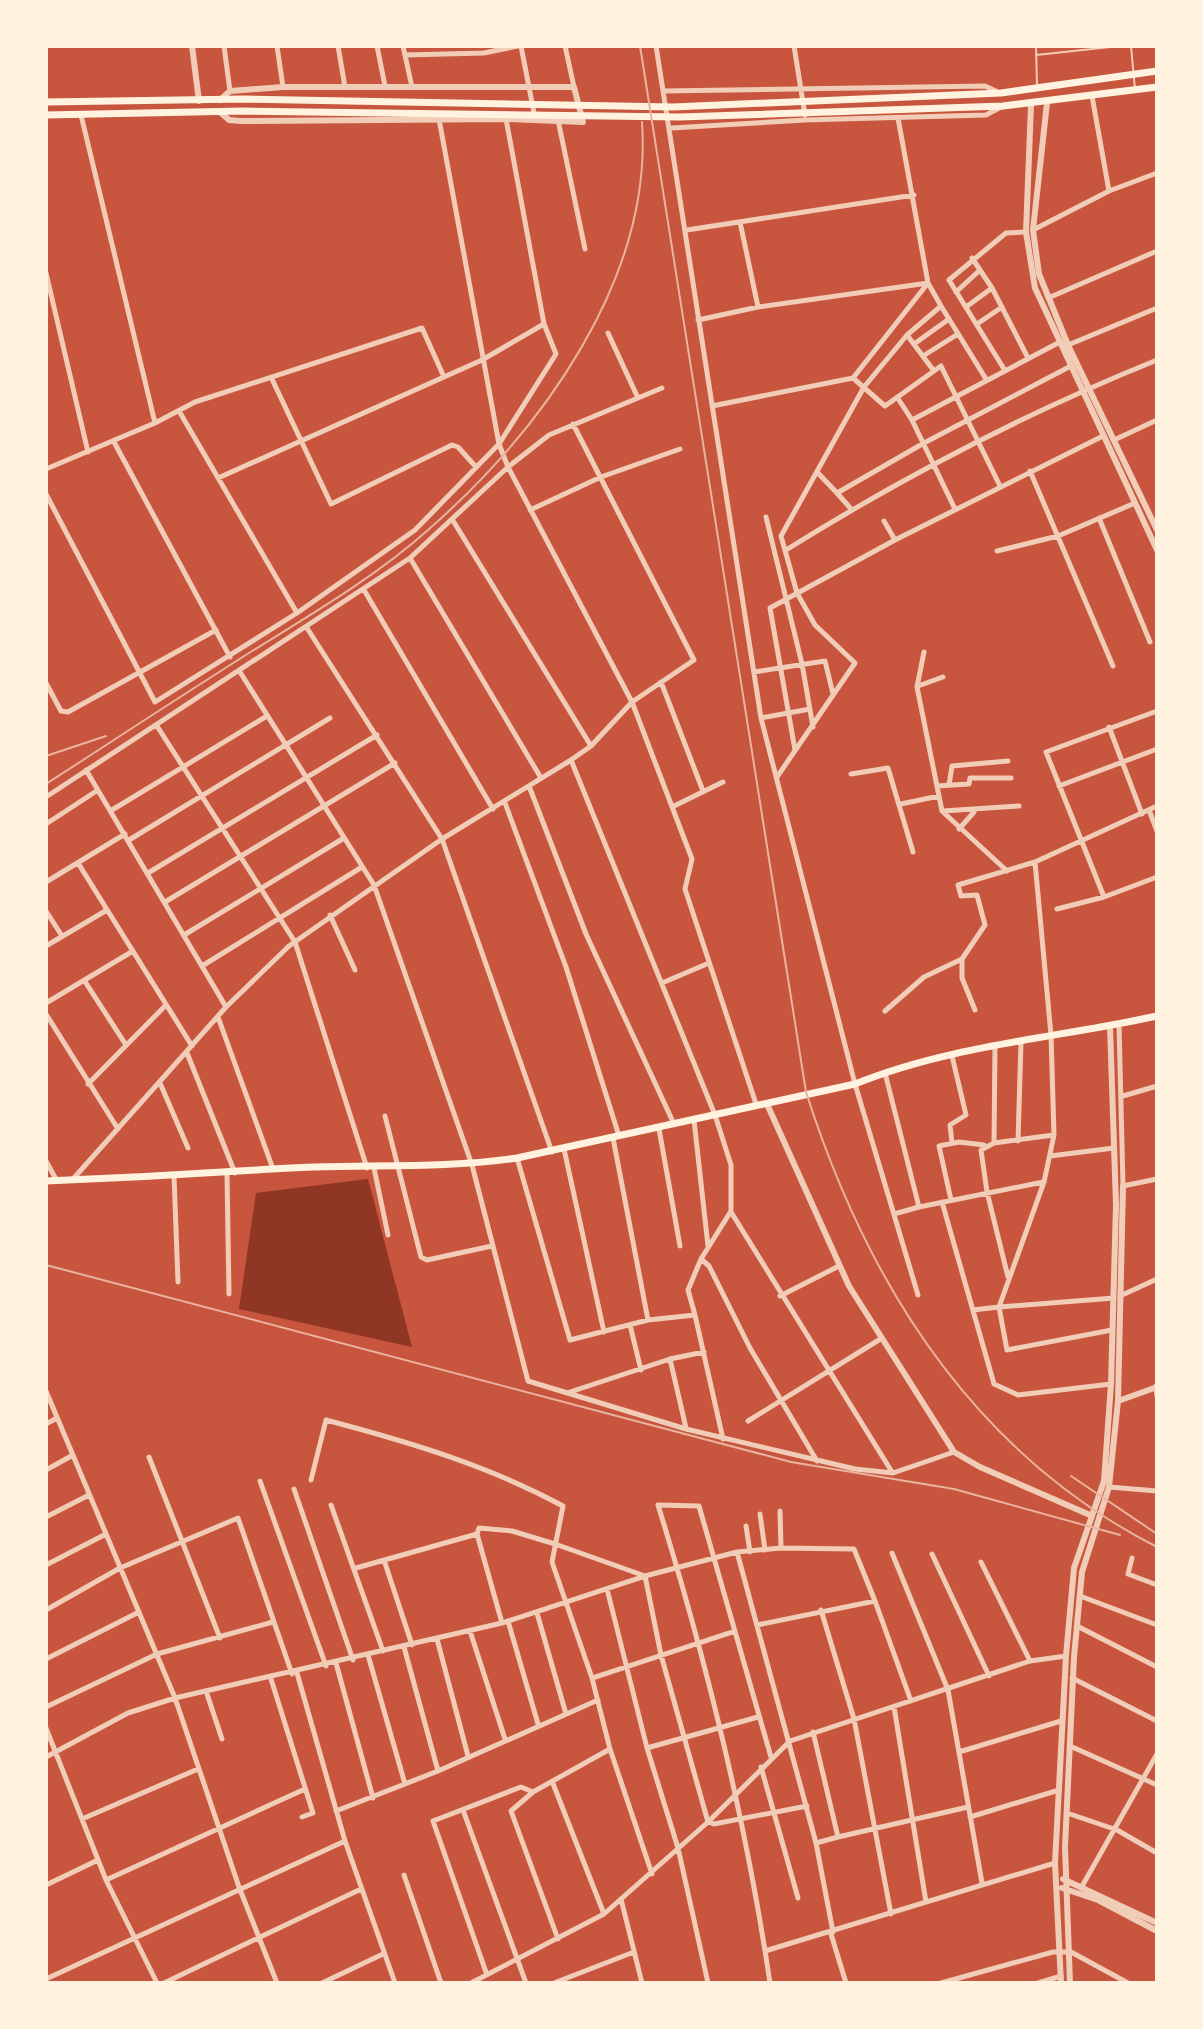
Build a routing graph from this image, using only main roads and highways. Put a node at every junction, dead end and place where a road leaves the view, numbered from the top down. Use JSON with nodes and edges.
{"nodes":[{"id":1,"x":1157,"y":71,"type":"edge"},
{"id":2,"x":1157,"y":87,"type":"edge"},
{"id":3,"x":46,"y":102,"type":"edge"},
{"id":4,"x":46,"y":115,"type":"edge"},
{"id":5,"x":1157,"y":1016,"type":"edge"},
{"id":6,"x":46,"y":1181,"type":"edge"}],
"edges":[{"from":1,"to":3,"type":"main road"},
{"from":2,"to":4,"type":"main road"},
{"from":5,"to":6,"type":"main road"}]}
